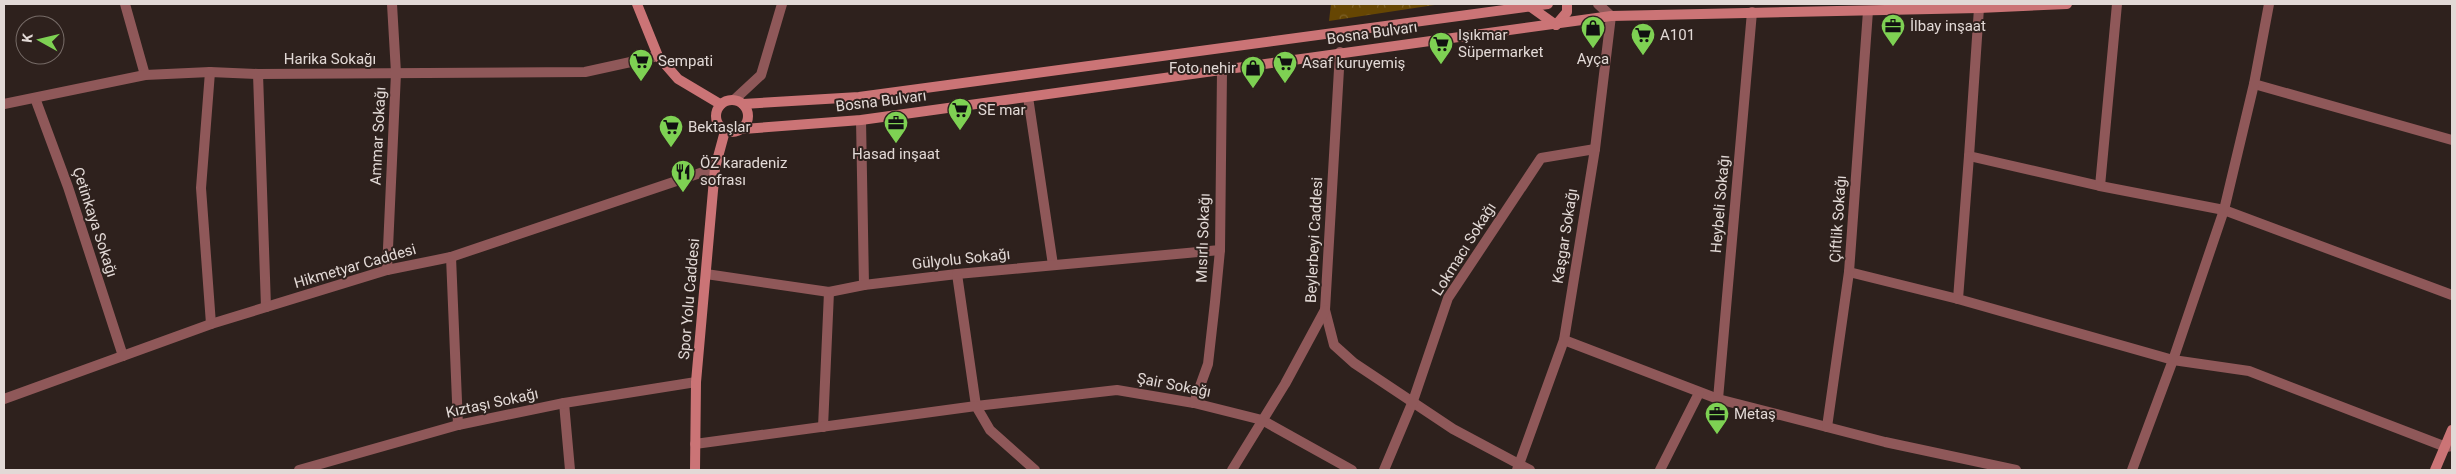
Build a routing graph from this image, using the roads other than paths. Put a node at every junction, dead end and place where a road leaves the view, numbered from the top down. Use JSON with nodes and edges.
{"nodes":[{"id":1,"x":125,"y":4,"type":"edge"},
{"id":2,"x":392,"y":4,"type":"edge"},
{"id":3,"x":637,"y":4,"type":"edge"},
{"id":4,"x":782,"y":4,"type":"edge"},
{"id":5,"x":1548,"y":4,"type":"edge"},
{"id":6,"x":1567,"y":4,"type":"edge"},
{"id":7,"x":1598,"y":4,"type":"edge"},
{"id":8,"x":2067,"y":4,"type":"edge"},
{"id":9,"x":2117,"y":4,"type":"edge"},
{"id":10,"x":2269,"y":4,"type":"edge"},
{"id":11,"x":1527,"y":5,"type":"edge"},
{"id":12,"x":1979,"y":8,"type":"junction"},
{"id":13,"x":1868,"y":11,"type":"junction"},
{"id":14,"x":1752,"y":12,"type":"junction"},
{"id":15,"x":1610,"y":16,"type":"junction"},
{"id":16,"x":1556,"y":25,"type":"junction"},
{"id":17,"x":1340,"y":52,"type":"junction"},
{"id":18,"x":658,"y":56,"type":"junction"},
{"id":19,"x":1222,"y":71,"type":"junction"},
{"id":20,"x":210,"y":72,"type":"junction"},
{"id":21,"x":396,"y":73,"type":"junction"},
{"id":22,"x":258,"y":74,"type":"junction"},
{"id":23,"x":144,"y":75,"type":"junction"},
{"id":24,"x":2254,"y":84,"type":"junction"},
{"id":25,"x":1028,"y":96,"type":"junction"},
{"id":26,"x":35,"y":98,"type":"junction"},
{"id":27,"x":738,"y":102,"type":"junction"},
{"id":28,"x":4,"y":104,"type":"edge"},
{"id":29,"x":720,"y":104,"type":"junction"},
{"id":30,"x":861,"y":120,"type":"junction"},
{"id":31,"x":743,"y":128,"type":"junction"},
{"id":32,"x":725,"y":131,"type":"junction"},
{"id":33,"x":2452,"y":140,"type":"edge"},
{"id":34,"x":1595,"y":149,"type":"junction"},
{"id":35,"x":1969,"y":156,"type":"junction"},
{"id":36,"x":715,"y":168,"type":"junction"},
{"id":37,"x":2100,"y":186,"type":"junction"},
{"id":38,"x":2224,"y":210,"type":"junction"},
{"id":39,"x":1220,"y":250,"type":"junction"},
{"id":40,"x":451,"y":257,"type":"junction"},
{"id":41,"x":1053,"y":264,"type":"junction"},
{"id":42,"x":387,"y":270,"type":"junction"},
{"id":43,"x":1849,"y":272,"type":"junction"},
{"id":44,"x":706,"y":274,"type":"junction"},
{"id":45,"x":957,"y":274,"type":"junction"},
{"id":46,"x":864,"y":285,"type":"junction"},
{"id":47,"x":829,"y":292,"type":"junction"},
{"id":48,"x":2452,"y":295,"type":"edge"},
{"id":49,"x":1958,"y":299,"type":"junction"},
{"id":50,"x":266,"y":307,"type":"junction"},
{"id":51,"x":1325,"y":310,"type":"junction"},
{"id":52,"x":211,"y":324,"type":"junction"},
{"id":53,"x":1564,"y":340,"type":"junction"},
{"id":54,"x":123,"y":356,"type":"junction"},
{"id":55,"x":2173,"y":360,"type":"junction"},
{"id":56,"x":696,"y":382,"type":"junction"},
{"id":57,"x":1699,"y":393,"type":"junction"},
{"id":58,"x":4,"y":399,"type":"edge"},
{"id":59,"x":1718,"y":399,"type":"junction"},
{"id":60,"x":1413,"y":400,"type":"junction"},
{"id":61,"x":564,"y":403,"type":"junction"},
{"id":62,"x":1194,"y":403,"type":"junction"},
{"id":63,"x":976,"y":406,"type":"junction"},
{"id":64,"x":1262,"y":420,"type":"junction"},
{"id":65,"x":458,"y":425,"type":"junction"},
{"id":66,"x":823,"y":427,"type":"junction"},
{"id":67,"x":1827,"y":427,"type":"junction"},
{"id":68,"x":2452,"y":430,"type":"edge"},
{"id":69,"x":695,"y":444,"type":"junction"},
{"id":70,"x":2449,"y":446,"type":"edge"},
{"id":71,"x":1518,"y":468,"type":"edge"},
{"id":72,"x":298,"y":470,"type":"edge"},
{"id":73,"x":570,"y":470,"type":"edge"},
{"id":74,"x":695,"y":470,"type":"edge"},
{"id":75,"x":1035,"y":470,"type":"edge"},
{"id":76,"x":1232,"y":470,"type":"edge"},
{"id":77,"x":1352,"y":470,"type":"edge"},
{"id":78,"x":1384,"y":470,"type":"edge"},
{"id":79,"x":1530,"y":470,"type":"edge"},
{"id":80,"x":1660,"y":470,"type":"edge"},
{"id":81,"x":2016,"y":470,"type":"edge"},
{"id":82,"x":2132,"y":470,"type":"edge"},
{"id":83,"x":2435,"y":470,"type":"edge"}],
"edges":[{"from":1,"to":23,"type":"street"},
{"from":2,"to":21,"type":"street","name":"Ammar Sokağı"},
{"from":3,"to":18,"type":"main road"},
{"from":4,"to":27,"type":"street"},
{"from":5,"to":11,"type":"main road","name":"Bosna Bulvarı"},
{"from":6,"to":16,"type":"main road"},
{"from":7,"to":15,"type":"street"},
{"from":8,"to":12,"type":"main road","name":"Bosna Bulvarı"},
{"from":9,"to":37,"type":"street"},
{"from":10,"to":24,"type":"street"},
{"from":11,"to":16,"type":"main road"},
{"from":11,"to":27,"type":"main road","name":"Bosna Bulvarı"},
{"from":12,"to":13,"type":"main road","name":"Bosna Bulvarı"},
{"from":12,"to":35,"type":"street"},
{"from":13,"to":14,"type":"main road","name":"Bosna Bulvarı"},
{"from":13,"to":43,"type":"street","name":"Çiftlik Sokağı"},
{"from":14,"to":15,"type":"main road","name":"Bosna Bulvarı"},
{"from":14,"to":59,"type":"street","name":"Heybeli Sokağı"},
{"from":15,"to":16,"type":"main road","name":"Bosna Bulvarı"},
{"from":15,"to":34,"type":"street","name":"Kaşgar Sokağı"},
{"from":16,"to":17,"type":"main road","name":"Bosna Bulvarı"},
{"from":17,"to":19,"type":"main road","name":"Bosna Bulvarı"},
{"from":17,"to":51,"type":"street","name":"Beylerbeyi Caddesi"},
{"from":18,"to":21,"type":"street","name":"Harika Sokağı"},
{"from":18,"to":29,"type":"main road"},
{"from":19,"to":25,"type":"main road","name":"Bosna Bulvarı"},
{"from":19,"to":39,"type":"street","name":"Mısırlı Sokağı"},
{"from":20,"to":22,"type":"street","name":"Harika Sokağı"},
{"from":20,"to":23,"type":"street","name":"Harika Sokağı"},
{"from":20,"to":52,"type":"street"},
{"from":21,"to":22,"type":"street","name":"Harika Sokağı"},
{"from":21,"to":42,"type":"street","name":"Ammar Sokağı"},
{"from":22,"to":50,"type":"street"},
{"from":23,"to":26,"type":"street","name":"Harika Sokağı"},
{"from":24,"to":33,"type":"street"},
{"from":24,"to":38,"type":"street"},
{"from":25,"to":30,"type":"main road","name":"Bosna Bulvarı"},
{"from":25,"to":41,"type":"street"},
{"from":26,"to":28,"type":"street","name":"Harika Sokağı"},
{"from":26,"to":54,"type":"street","name":"Çetinkaya Sokağı"},
{"from":27,"to":29,"type":"main road"},
{"from":27,"to":31,"type":"main road"},
{"from":29,"to":32,"type":"main road"},
{"from":30,"to":31,"type":"main road","name":"Bosna Bulvarı"},
{"from":30,"to":46,"type":"street"},
{"from":31,"to":32,"type":"main road"},
{"from":32,"to":36,"type":"main road","name":"Spor Yolu Caddesi"},
{"from":34,"to":53,"type":"street","name":"Kaşgar Sokağı"},
{"from":34,"to":60,"type":"street","name":"Lokmacı Sokağı"},
{"from":35,"to":37,"type":"street"},
{"from":35,"to":49,"type":"street"},
{"from":36,"to":40,"type":"street","name":"Hikmetyar Caddesi"},
{"from":36,"to":44,"type":"main road","name":"Spor Yolu Caddesi"},
{"from":37,"to":38,"type":"street"},
{"from":38,"to":48,"type":"street"},
{"from":38,"to":55,"type":"street"},
{"from":39,"to":41,"type":"street","name":"Gülyolu Sokağı"},
{"from":39,"to":62,"type":"street","name":"Mısırlı Sokağı"},
{"from":40,"to":42,"type":"street","name":"Hikmetyar Caddesi"},
{"from":40,"to":65,"type":"street"},
{"from":41,"to":45,"type":"street","name":"Gülyolu Sokağı"},
{"from":42,"to":50,"type":"street","name":"Hikmetyar Caddesi"},
{"from":43,"to":49,"type":"street"},
{"from":43,"to":67,"type":"street","name":"Çiftlik Sokağı"},
{"from":44,"to":47,"type":"street","name":"Gülyolu Sokağı"},
{"from":44,"to":56,"type":"main road","name":"Spor Yolu Caddesi"},
{"from":45,"to":46,"type":"street","name":"Gülyolu Sokağı"},
{"from":45,"to":63,"type":"street"},
{"from":46,"to":47,"type":"street","name":"Gülyolu Sokağı"},
{"from":47,"to":66,"type":"street"},
{"from":49,"to":55,"type":"street"},
{"from":50,"to":52,"type":"street","name":"Hikmetyar Caddesi"},
{"from":51,"to":60,"type":"street","name":"Beylerbeyi Caddesi"},
{"from":51,"to":64,"type":"street"},
{"from":52,"to":54,"type":"street","name":"Hikmetyar Caddesi"},
{"from":53,"to":57,"type":"street"},
{"from":53,"to":71,"type":"street","name":"Kaşgar Sokağı"},
{"from":54,"to":58,"type":"street","name":"Hikmetyar Caddesi"},
{"from":55,"to":70,"type":"street"},
{"from":55,"to":82,"type":"street"},
{"from":56,"to":61,"type":"street","name":"Kıztaşı Sokağı"},
{"from":56,"to":69,"type":"main road","name":"Spor Yolu Caddesi"},
{"from":57,"to":59,"type":"street"},
{"from":57,"to":80,"type":"street"},
{"from":59,"to":67,"type":"street"},
{"from":60,"to":71,"type":"street","name":"Beylerbeyi Caddesi"},
{"from":60,"to":78,"type":"street","name":"Lokmacı Sokağı"},
{"from":61,"to":65,"type":"street","name":"Kıztaşı Sokağı"},
{"from":61,"to":73,"type":"street"},
{"from":62,"to":63,"type":"street","name":"Şair Sokağı"},
{"from":62,"to":64,"type":"street","name":"Şair Sokağı"},
{"from":63,"to":66,"type":"street","name":"Şair Sokağı"},
{"from":63,"to":75,"type":"street"},
{"from":64,"to":76,"type":"street"},
{"from":64,"to":77,"type":"street","name":"Şair Sokağı"},
{"from":65,"to":72,"type":"street","name":"Kıztaşı Sokağı"},
{"from":66,"to":69,"type":"street","name":"Şair Sokağı"},
{"from":67,"to":81,"type":"street"},
{"from":68,"to":70,"type":"main road"},
{"from":69,"to":74,"type":"main road","name":"Spor Yolu Caddesi"},
{"from":70,"to":83,"type":"main road"},
{"from":71,"to":79,"type":"street","name":"Beylerbeyi Caddesi"}]}
